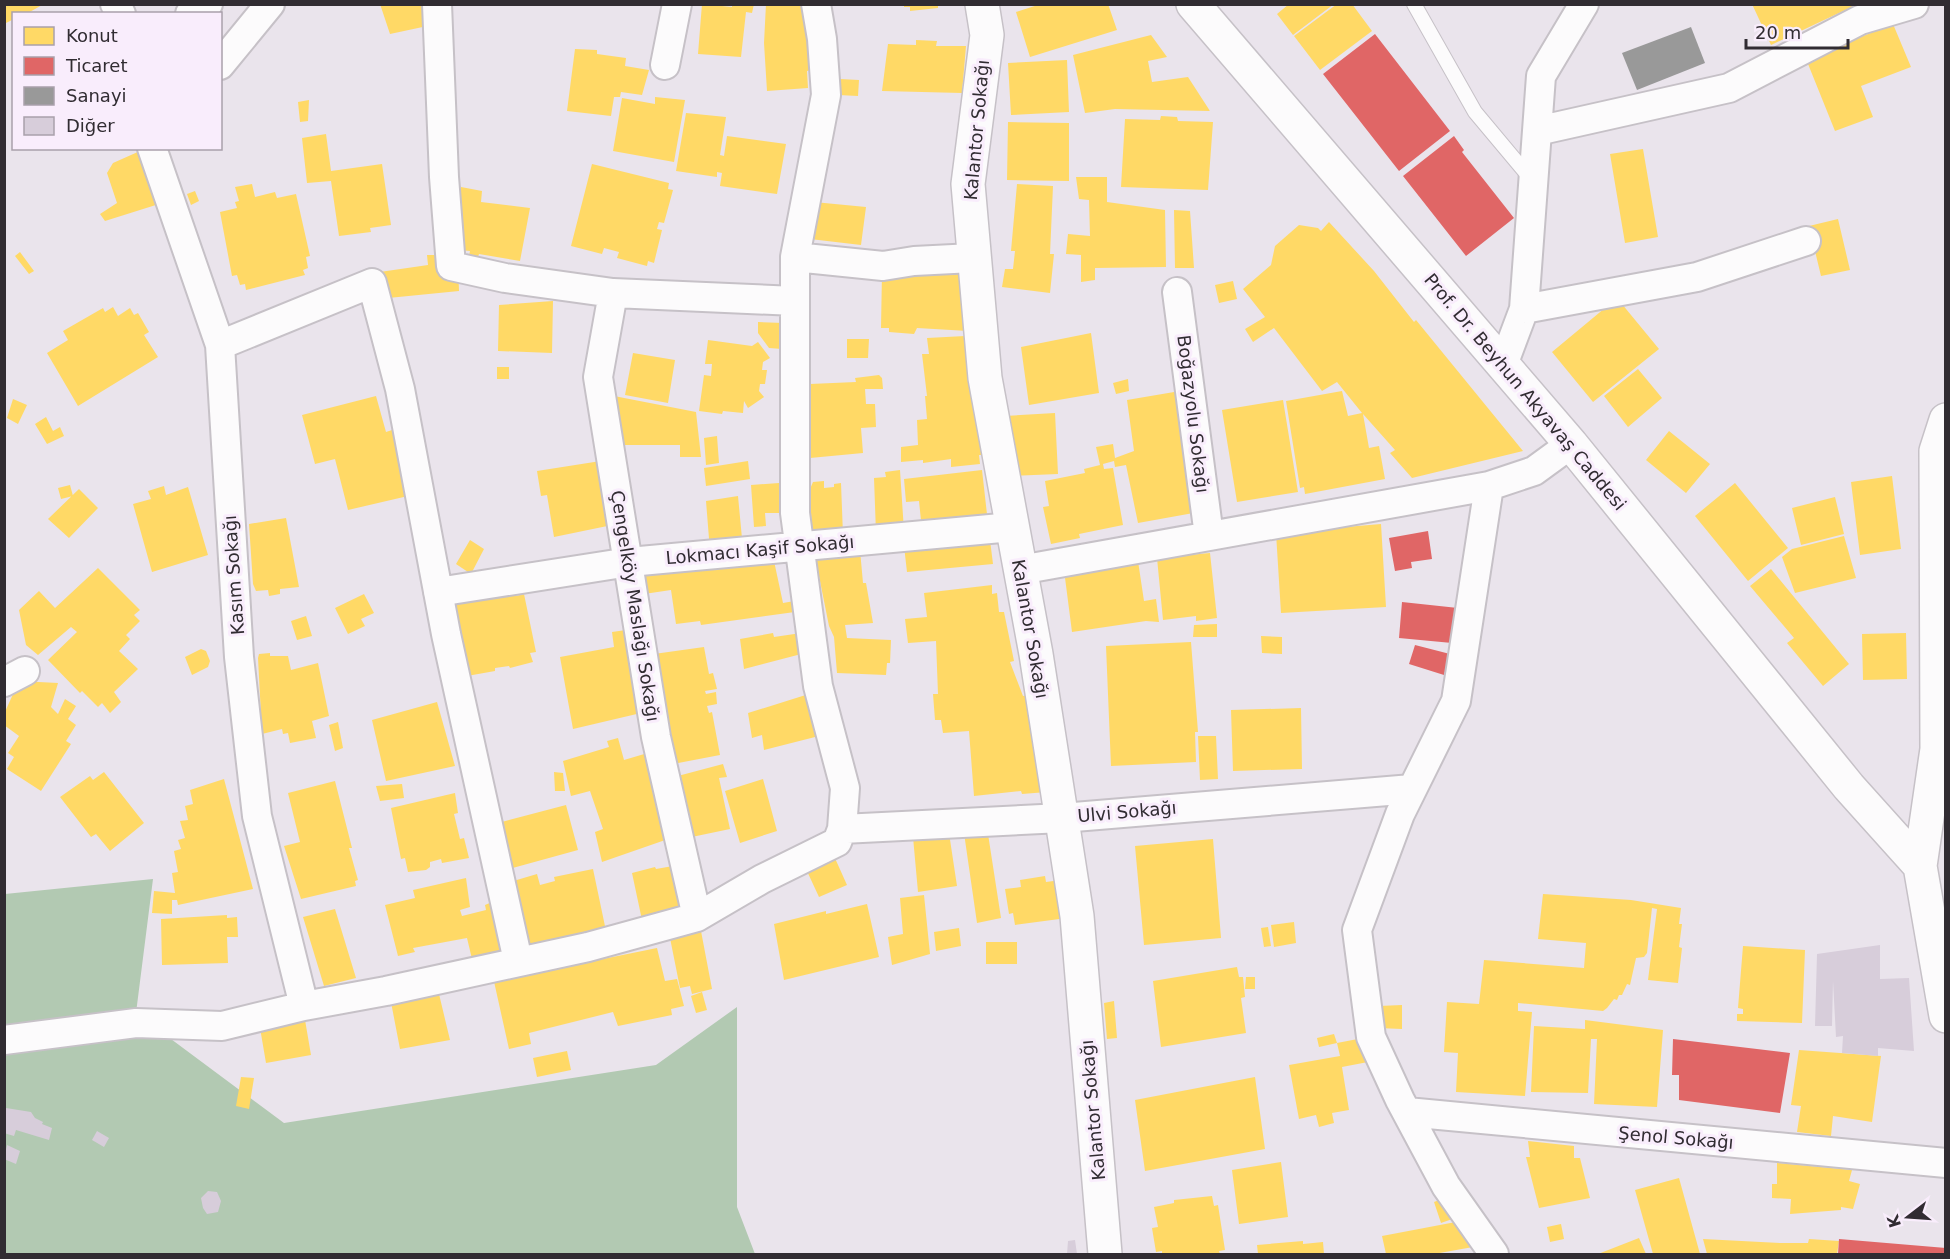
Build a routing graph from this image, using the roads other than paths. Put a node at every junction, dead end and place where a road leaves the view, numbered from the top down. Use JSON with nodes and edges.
{"nodes":[{"id":1,"x":208,"y":4,"type":"edge"},
{"id":2,"x":270,"y":4,"type":"edge"},
{"id":3,"x":437,"y":4,"type":"edge"},
{"id":4,"x":677,"y":4,"type":"edge"},
{"id":5,"x":816,"y":4,"type":"edge"},
{"id":6,"x":982,"y":4,"type":"edge"},
{"id":7,"x":1193,"y":4,"type":"edge"},
{"id":8,"x":1414,"y":4,"type":"edge"},
{"id":9,"x":1584,"y":4,"type":"edge"},
{"id":10,"x":1914,"y":4,"type":"edge"},
{"id":11,"x":193,"y":12,"type":"edge"},
{"id":12,"x":222,"y":63,"type":"edge"},
{"id":13,"x":665,"y":65,"type":"dead end"},
{"id":14,"x":1537,"y":131,"type":"junction"},
{"id":15,"x":153,"y":150,"type":"edge"},
{"id":16,"x":1533,"y":182,"type":"junction"},
{"id":17,"x":1806,"y":241,"type":"dead end"},
{"id":18,"x":795,"y":257,"type":"junction"},
{"id":19,"x":973,"y":258,"type":"junction"},
{"id":20,"x":1177,"y":292,"type":"dead end"},
{"id":21,"x":613,"y":293,"type":"junction"},
{"id":22,"x":795,"y":301,"type":"junction"},
{"id":23,"x":1524,"y":309,"type":"junction"},
{"id":24,"x":220,"y":345,"type":"junction"},
{"id":25,"x":1503,"y":365,"type":"junction"},
{"id":26,"x":1946,"y":420,"type":"edge"},
{"id":27,"x":1571,"y":444,"type":"junction"},
{"id":28,"x":1941,"y":474,"type":"edge"},
{"id":29,"x":1489,"y":486,"type":"junction"},
{"id":30,"x":1012,"y":527,"type":"junction"},
{"id":31,"x":1209,"y":536,"type":"junction"},
{"id":32,"x":799,"y":546,"type":"junction"},
{"id":33,"x":630,"y":562,"type":"junction"},
{"id":34,"x":1020,"y":570,"type":"junction"},
{"id":35,"x":438,"y":592,"type":"junction"},
{"id":36,"x":1412,"y":789,"type":"junction"},
{"id":37,"x":1062,"y":818,"type":"junction"},
{"id":38,"x":842,"y":829,"type":"junction"},
{"id":39,"x":1920,"y":866,"type":"junction"},
{"id":40,"x":697,"y":917,"type":"junction"},
{"id":41,"x":518,"y":961,"type":"junction"},
{"id":42,"x":304,"y":1006,"type":"junction"},
{"id":43,"x":1946,"y":1016,"type":"edge"},
{"id":44,"x":4,"y":1040,"type":"edge"},
{"id":45,"x":1407,"y":1113,"type":"junction"},
{"id":46,"x":1946,"y":1163,"type":"edge"},
{"id":47,"x":1105,"y":1254,"type":"edge"},
{"id":48,"x":1494,"y":1254,"type":"edge"}],
"edges":[{"from":1,"to":11,"type":"street"},
{"from":2,"to":12,"type":"street"},
{"from":3,"to":21,"type":"street"},
{"from":4,"to":13,"type":"street"},
{"from":5,"to":18,"type":"street"},
{"from":6,"to":19,"type":"main road","name":"Kalantor Sokağı"},
{"from":7,"to":25,"type":"main road","name":"Prof. Dr. Beyhun Akyavaş Caddesi"},
{"from":8,"to":16,"type":"lane"},
{"from":9,"to":14,"type":"street"},
{"from":10,"to":14,"type":"street"},
{"from":14,"to":16,"type":"street"},
{"from":15,"to":24,"type":"street","name":"Kasım Sokağı"},
{"from":16,"to":23,"type":"street"},
{"from":17,"to":23,"type":"street"},
{"from":18,"to":19,"type":"street"},
{"from":18,"to":22,"type":"street"},
{"from":19,"to":30,"type":"main road","name":"Kalantor Sokağı"},
{"from":20,"to":31,"type":"street","name":"Boğazyolu Sokağı"},
{"from":21,"to":22,"type":"street"},
{"from":21,"to":33,"type":"street","name":"Çengelköy Maslağı Sokağı"},
{"from":22,"to":32,"type":"street"},
{"from":23,"to":25,"type":"street"},
{"from":24,"to":35,"type":"street"},
{"from":24,"to":42,"type":"street","name":"Kasım Sokağı"},
{"from":25,"to":27,"type":"main road","name":"Prof. Dr. Beyhun Akyavaş Caddesi"},
{"from":26,"to":28,"type":"main road"},
{"from":27,"to":29,"type":"street"},
{"from":27,"to":39,"type":"main road","name":"Prof. Dr. Beyhun Akyavaş Caddesi"},
{"from":28,"to":39,"type":"main road"},
{"from":29,"to":31,"type":"street"},
{"from":29,"to":36,"type":"street"},
{"from":30,"to":32,"type":"street","name":"Lokmacı Kaşif Sokağı"},
{"from":30,"to":34,"type":"main road","name":"Kalantor Sokağı"},
{"from":31,"to":34,"type":"street"},
{"from":32,"to":33,"type":"street","name":"Lokmacı Kaşif Sokağı"},
{"from":32,"to":38,"type":"street"},
{"from":33,"to":35,"type":"street","name":"Lokmacı Kaşif Sokağı"},
{"from":33,"to":40,"type":"street","name":"Çengelköy Maslağı Sokağı"},
{"from":34,"to":37,"type":"main road","name":"Kalantor Sokağı"},
{"from":35,"to":41,"type":"street"},
{"from":36,"to":37,"type":"street","name":"Ulvi Sokağı"},
{"from":36,"to":45,"type":"street"},
{"from":37,"to":38,"type":"street","name":"Ulvi Sokağı"},
{"from":37,"to":47,"type":"main road","name":"Kalantor Sokağı"},
{"from":38,"to":40,"type":"street"},
{"from":39,"to":43,"type":"main road"},
{"from":40,"to":41,"type":"street"},
{"from":41,"to":42,"type":"street"},
{"from":42,"to":44,"type":"street"},
{"from":45,"to":46,"type":"street","name":"Şenol Sokağı"},
{"from":45,"to":48,"type":"street"}]}
